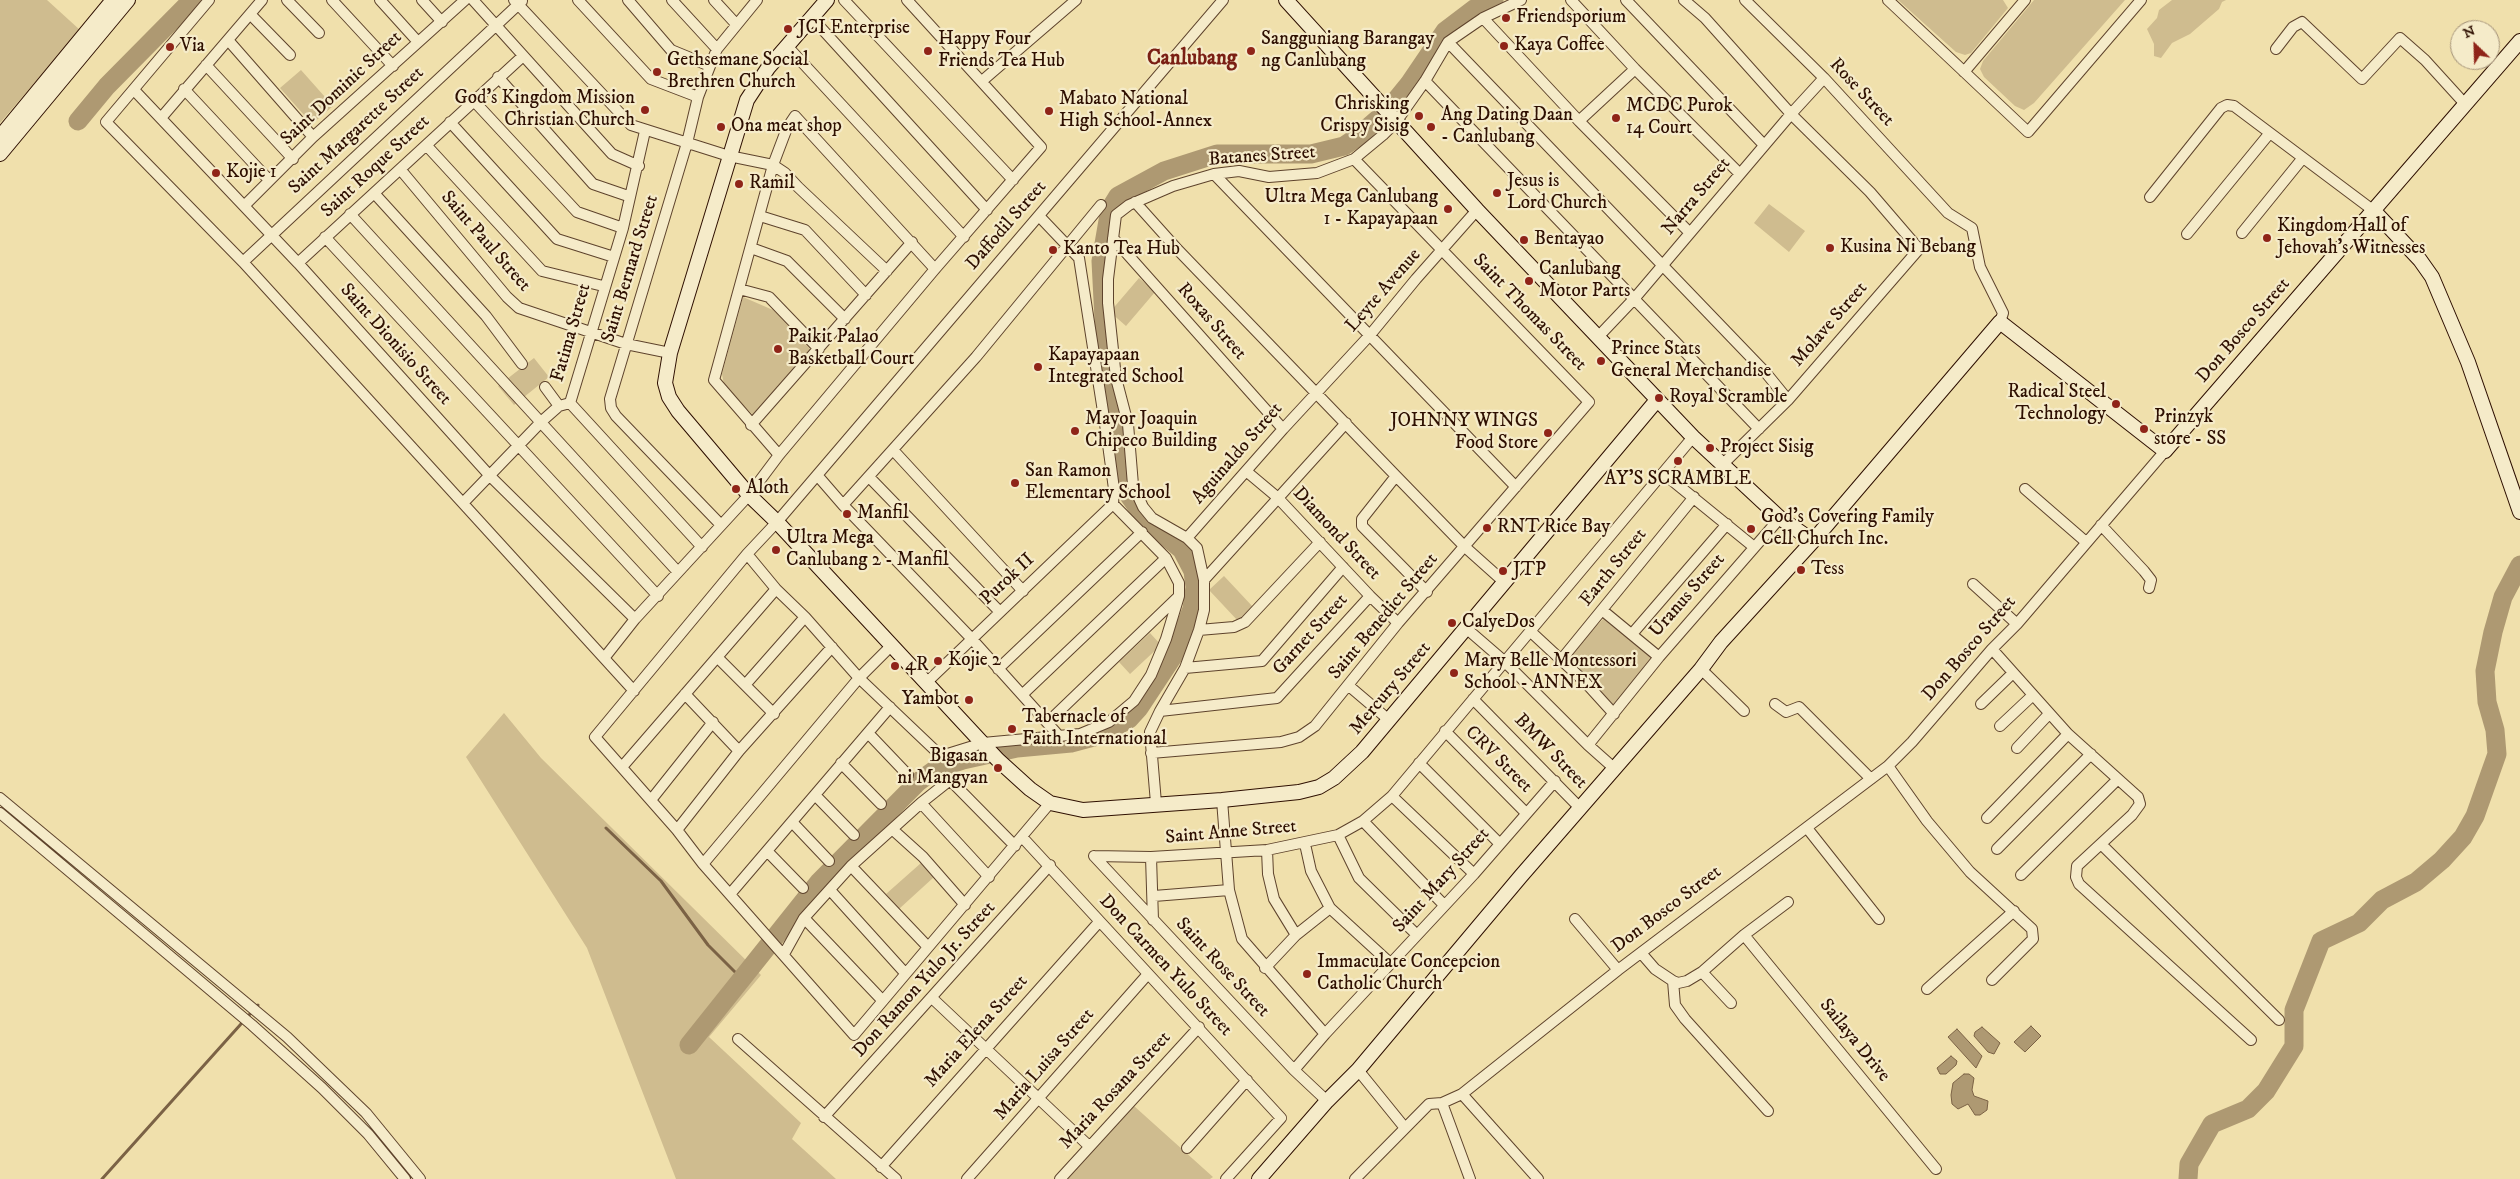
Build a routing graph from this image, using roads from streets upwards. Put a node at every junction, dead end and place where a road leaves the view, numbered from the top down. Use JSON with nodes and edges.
{"nodes":[{"id":1,"x":113,"y":0,"type":"edge"},
{"id":2,"x":128,"y":0,"type":"edge"},
{"id":3,"x":209,"y":0,"type":"edge"},
{"id":4,"x":262,"y":0,"type":"edge"},
{"id":5,"x":287,"y":0,"type":"edge"},
{"id":6,"x":332,"y":0,"type":"edge"},
{"id":7,"x":380,"y":0,"type":"edge"},
{"id":8,"x":422,"y":0,"type":"edge"},
{"id":9,"x":465,"y":0,"type":"edge"},
{"id":10,"x":473,"y":0,"type":"edge"},
{"id":11,"x":578,"y":0,"type":"edge"},
{"id":12,"x":628,"y":0,"type":"edge"},
{"id":13,"x":672,"y":0,"type":"edge"},
{"id":14,"x":714,"y":0,"type":"edge"},
{"id":15,"x":757,"y":0,"type":"edge"},
{"id":16,"x":827,"y":0,"type":"edge"},
{"id":17,"x":844,"y":0,"type":"edge"},
{"id":18,"x":907,"y":0,"type":"edge"},
{"id":19,"x":1076,"y":0,"type":"edge"},
{"id":20,"x":1223,"y":0,"type":"edge"},
{"id":21,"x":1286,"y":0,"type":"edge"},
{"id":22,"x":1521,"y":0,"type":"edge"},
{"id":23,"x":1570,"y":0,"type":"edge"},
{"id":24,"x":1626,"y":0,"type":"edge"},
{"id":25,"x":1684,"y":0,"type":"edge"},
{"id":26,"x":1745,"y":0,"type":"edge"},
{"id":27,"x":1888,"y":0,"type":"edge"},
{"id":28,"x":2141,"y":0,"type":"edge"},
{"id":29,"x":518,"y":1,"type":"edge"},
{"id":30,"x":2018,"y":2,"type":"edge"},
{"id":31,"x":250,"y":14,"type":"junction"},
{"id":32,"x":812,"y":18,"type":"junction"},
{"id":33,"x":1483,"y":18,"type":"junction"},
{"id":34,"x":442,"y":22,"type":"junction"},
{"id":35,"x":736,"y":24,"type":"junction"},
{"id":36,"x":496,"y":25,"type":"junction"},
{"id":37,"x":319,"y":33,"type":"dead end"},
{"id":38,"x":228,"y":40,"type":"junction"},
{"id":39,"x":2520,"y":41,"type":"edge"},
{"id":40,"x":418,"y":42,"type":"junction"},
{"id":41,"x":1448,"y":42,"type":"junction"},
{"id":42,"x":787,"y":46,"type":"junction"},
{"id":43,"x":717,"y":49,"type":"junction"},
{"id":44,"x":2276,"y":49,"type":"dead end"},
{"id":45,"x":290,"y":55,"type":"dead end"},
{"id":46,"x":523,"y":56,"type":"junction"},
{"id":47,"x":206,"y":65,"type":"junction"},
{"id":48,"x":393,"y":66,"type":"junction"},
{"id":49,"x":710,"y":66,"type":"junction"},
{"id":50,"x":1635,"y":69,"type":"junction"},
{"id":51,"x":1964,"y":72,"type":"junction"},
{"id":52,"x":498,"y":77,"type":"junction"},
{"id":53,"x":1824,"y":78,"type":"junction"},
{"id":54,"x":982,"y":81,"type":"junction"},
{"id":55,"x":1425,"y":81,"type":"junction"},
{"id":56,"x":184,"y":89,"type":"junction"},
{"id":57,"x":134,"y":90,"type":"junction"},
{"id":58,"x":698,"y":97,"type":"junction"},
{"id":59,"x":473,"y":100,"type":"junction"},
{"id":60,"x":2465,"y":104,"type":"junction"},
{"id":61,"x":1791,"y":114,"type":"junction"},
{"id":62,"x":1389,"y":115,"type":"junction"},
{"id":63,"x":161,"y":118,"type":"junction"},
{"id":64,"x":1579,"y":121,"type":"junction"},
{"id":65,"x":450,"y":122,"type":"junction"},
{"id":66,"x":645,"y":131,"type":"junction"},
{"id":67,"x":2269,"y":134,"type":"junction"},
{"id":68,"x":0,"y":137,"type":"edge"},
{"id":69,"x":313,"y":137,"type":"junction"},
{"id":70,"x":687,"y":143,"type":"junction"},
{"id":71,"x":1764,"y":145,"type":"junction"},
{"id":72,"x":426,"y":146,"type":"junction"},
{"id":73,"x":0,"y":154,"type":"edge"},
{"id":74,"x":729,"y":156,"type":"junction"},
{"id":75,"x":293,"y":159,"type":"junction"},
{"id":76,"x":1354,"y":159,"type":"junction"},
{"id":77,"x":2302,"y":159,"type":"junction"},
{"id":78,"x":773,"y":165,"type":"junction"},
{"id":79,"x":639,"y":166,"type":"junction"},
{"id":80,"x":400,"y":169,"type":"junction"},
{"id":81,"x":1214,"y":174,"type":"junction"},
{"id":82,"x":1740,"y":174,"type":"junction"},
{"id":83,"x":270,"y":180,"type":"junction"},
{"id":84,"x":1013,"y":180,"type":"junction"},
{"id":85,"x":374,"y":193,"type":"junction"},
{"id":86,"x":628,"y":196,"type":"junction"},
{"id":87,"x":2150,"y":197,"type":"dead end"},
{"id":88,"x":1135,"y":202,"type":"junction"},
{"id":89,"x":1101,"y":205,"type":"dead end"},
{"id":90,"x":244,"y":206,"type":"junction"},
{"id":91,"x":987,"y":210,"type":"junction"},
{"id":92,"x":1477,"y":210,"type":"junction"},
{"id":93,"x":2374,"y":211,"type":"junction"},
{"id":94,"x":350,"y":214,"type":"junction"},
{"id":95,"x":760,"y":216,"type":"junction"},
{"id":96,"x":1038,"y":216,"type":"junction"},
{"id":97,"x":623,"y":228,"type":"junction"},
{"id":98,"x":1690,"y":233,"type":"junction"},
{"id":99,"x":2242,"y":233,"type":"dead end"},
{"id":100,"x":2187,"y":234,"type":"dead end"},
{"id":101,"x":272,"y":235,"type":"junction"},
{"id":102,"x":325,"y":237,"type":"junction"},
{"id":103,"x":964,"y":237,"type":"junction"},
{"id":104,"x":1113,"y":238,"type":"junction"},
{"id":105,"x":912,"y":242,"type":"junction"},
{"id":106,"x":1066,"y":245,"type":"junction"},
{"id":107,"x":751,"y":248,"type":"junction"},
{"id":108,"x":1443,"y":249,"type":"junction"},
{"id":109,"x":614,"y":256,"type":"junction"},
{"id":110,"x":243,"y":262,"type":"junction"},
{"id":111,"x":298,"y":263,"type":"junction"},
{"id":112,"x":1662,"y":266,"type":"junction"},
{"id":113,"x":935,"y":269,"type":"junction"},
{"id":114,"x":887,"y":271,"type":"junction"},
{"id":115,"x":603,"y":286,"type":"junction"},
{"id":116,"x":739,"y":289,"type":"junction"},
{"id":117,"x":866,"y":295,"type":"junction"},
{"id":118,"x":1634,"y":299,"type":"junction"},
{"id":119,"x":845,"y":319,"type":"junction"},
{"id":120,"x":2000,"y":322,"type":"junction"},
{"id":121,"x":590,"y":332,"type":"junction"},
{"id":122,"x":1370,"y":335,"type":"junction"},
{"id":123,"x":1597,"y":338,"type":"junction"},
{"id":124,"x":626,"y":344,"type":"junction"},
{"id":125,"x":819,"y":349,"type":"junction"},
{"id":126,"x":670,"y":353,"type":"junction"},
{"id":127,"x":522,"y":364,"type":"dead end"},
{"id":128,"x":545,"y":386,"type":"dead end"},
{"id":129,"x":1316,"y":394,"type":"junction"},
{"id":130,"x":1657,"y":400,"type":"junction"},
{"id":131,"x":1788,"y":400,"type":"junction"},
{"id":132,"x":1590,"y":402,"type":"joint"},
{"id":133,"x":570,"y":403,"type":"junction"},
{"id":134,"x":559,"y":406,"type":"junction"},
{"id":135,"x":542,"y":421,"type":"junction"},
{"id":136,"x":1346,"y":423,"type":"junction"},
{"id":137,"x":752,"y":425,"type":"junction"},
{"id":138,"x":1283,"y":428,"type":"junction"},
{"id":139,"x":1759,"y":429,"type":"junction"},
{"id":140,"x":1693,"y":438,"type":"junction"},
{"id":141,"x":519,"y":444,"type":"junction"},
{"id":142,"x":894,"y":451,"type":"junction"},
{"id":143,"x":2165,"y":452,"type":"junction"},
{"id":144,"x":779,"y":455,"type":"junction"},
{"id":145,"x":1724,"y":464,"type":"junction"},
{"id":146,"x":1246,"y":471,"type":"junction"},
{"id":147,"x":1663,"y":472,"type":"junction"},
{"id":148,"x":817,"y":475,"type":"junction"},
{"id":149,"x":490,"y":476,"type":"junction"},
{"id":150,"x":1396,"y":476,"type":"junction"},
{"id":151,"x":870,"y":478,"type":"junction"},
{"id":152,"x":1516,"y":487,"type":"junction"},
{"id":153,"x":2026,"y":489,"type":"dead end"},
{"id":154,"x":749,"y":495,"type":"junction"},
{"id":155,"x":1277,"y":497,"type":"junction"},
{"id":156,"x":1694,"y":497,"type":"junction"},
{"id":157,"x":463,"y":503,"type":"junction"},
{"id":158,"x":1113,"y":504,"type":"junction"},
{"id":159,"x":843,"y":506,"type":"junction"},
{"id":160,"x":2520,"y":512,"type":"edge"},
{"id":161,"x":1780,"y":518,"type":"junction"},
{"id":162,"x":777,"y":522,"type":"junction"},
{"id":163,"x":1727,"y":524,"type":"junction"},
{"id":164,"x":721,"y":525,"type":"junction"},
{"id":165,"x":2101,"y":525,"type":"junction"},
{"id":166,"x":1142,"y":532,"type":"junction"},
{"id":167,"x":1188,"y":538,"type":"junction"},
{"id":168,"x":1813,"y":541,"type":"junction"},
{"id":169,"x":1320,"y":542,"type":"junction"},
{"id":170,"x":2086,"y":542,"type":"junction"},
{"id":171,"x":1754,"y":546,"type":"junction"},
{"id":172,"x":702,"y":547,"type":"junction"},
{"id":173,"x":1465,"y":547,"type":"junction"},
{"id":174,"x":747,"y":554,"type":"junction"},
{"id":175,"x":1166,"y":558,"type":"junction"},
{"id":176,"x":1343,"y":568,"type":"junction"},
{"id":177,"x":677,"y":571,"type":"junction"},
{"id":178,"x":1204,"y":580,"type":"junction"},
{"id":179,"x":1503,"y":581,"type":"junction"},
{"id":180,"x":1973,"y":584,"type":"dead end"},
{"id":181,"x":2149,"y":588,"type":"dead end"},
{"id":182,"x":776,"y":589,"type":"junction"},
{"id":183,"x":1023,"y":591,"type":"junction"},
{"id":184,"x":1427,"y":592,"type":"junction"},
{"id":185,"x":658,"y":596,"type":"junction"},
{"id":186,"x":1179,"y":596,"type":"junction"},
{"id":187,"x":1370,"y":596,"type":"junction"},
{"id":188,"x":1602,"y":610,"type":"junction"},
{"id":189,"x":1000,"y":612,"type":"junction"},
{"id":190,"x":805,"y":617,"type":"junction"},
{"id":191,"x":635,"y":619,"type":"junction"},
{"id":192,"x":1398,"y":623,"type":"junction"},
{"id":193,"x":2017,"y":624,"type":"junction"},
{"id":194,"x":1467,"y":629,"type":"junction"},
{"id":195,"x":1199,"y":630,"type":"junction"},
{"id":196,"x":1530,"y":631,"type":"junction"},
{"id":197,"x":1632,"y":634,"type":"junction"},
{"id":198,"x":971,"y":638,"type":"junction"},
{"id":199,"x":891,"y":646,"type":"junction"},
{"id":200,"x":832,"y":647,"type":"junction"},
{"id":201,"x":1992,"y":649,"type":"junction"},
{"id":202,"x":605,"y":657,"type":"junction"},
{"id":203,"x":717,"y":657,"type":"junction"},
{"id":204,"x":1659,"y":657,"type":"junction"},
{"id":205,"x":1561,"y":660,"type":"junction"},
{"id":206,"x":1504,"y":661,"type":"junction"},
{"id":207,"x":1185,"y":668,"type":"junction"},
{"id":208,"x":998,"y":669,"type":"junction"},
{"id":209,"x":1701,"y":669,"type":"junction"},
{"id":210,"x":2013,"y":673,"type":"junction"},
{"id":211,"x":859,"y":678,"type":"junction"},
{"id":212,"x":926,"y":683,"type":"junction"},
{"id":213,"x":745,"y":685,"type":"junction"},
{"id":214,"x":1349,"y":686,"type":"junction"},
{"id":215,"x":634,"y":690,"type":"junction"},
{"id":216,"x":685,"y":694,"type":"junction"},
{"id":217,"x":1023,"y":694,"type":"junction"},
{"id":218,"x":2033,"y":695,"type":"junction"},
{"id":219,"x":1473,"y":699,"type":"junction"},
{"id":220,"x":1775,"y":704,"type":"dead end"},
{"id":221,"x":1981,"y":704,"type":"dead end"},
{"id":222,"x":890,"y":707,"type":"junction"},
{"id":223,"x":1160,"y":711,"type":"junction"},
{"id":224,"x":1744,"y":711,"type":"dead end"},
{"id":225,"x":774,"y":714,"type":"junction"},
{"id":226,"x":1614,"y":714,"type":"junction"},
{"id":227,"x":2050,"y":714,"type":"junction"},
{"id":228,"x":1389,"y":720,"type":"junction"},
{"id":229,"x":713,"y":722,"type":"junction"},
{"id":230,"x":1048,"y":722,"type":"junction"},
{"id":231,"x":2000,"y":726,"type":"dead end"},
{"id":232,"x":1445,"y":731,"type":"junction"},
{"id":233,"x":868,"y":733,"type":"junction"},
{"id":234,"x":2068,"y":734,"type":"junction"},
{"id":235,"x":1060,"y":737,"type":"junction"},
{"id":236,"x":1588,"y":745,"type":"junction"},
{"id":237,"x":2017,"y":748,"type":"dead end"},
{"id":238,"x":991,"y":751,"type":"junction"},
{"id":239,"x":739,"y":752,"type":"junction"},
{"id":240,"x":1151,"y":753,"type":"junction"},
{"id":241,"x":2091,"y":754,"type":"junction"},
{"id":242,"x":1419,"y":762,"type":"junction"},
{"id":243,"x":841,"y":764,"type":"junction"},
{"id":244,"x":1888,"y":766,"type":"junction"},
{"id":245,"x":622,"y":767,"type":"junction"},
{"id":246,"x":1615,"y":768,"type":"junction"},
{"id":247,"x":908,"y":775,"type":"dead end"},
{"id":248,"x":1871,"y":779,"type":"junction"},
{"id":249,"x":2118,"y":779,"type":"junction"},
{"id":250,"x":1555,"y":781,"type":"junction"},
{"id":251,"x":815,"y":795,"type":"junction"},
{"id":252,"x":1392,"y":796,"type":"junction"},
{"id":253,"x":0,"y":798,"type":"edge"},
{"id":254,"x":650,"y":800,"type":"junction"},
{"id":255,"x":1222,"y":800,"type":"junction"},
{"id":256,"x":921,"y":803,"type":"junction"},
{"id":257,"x":1050,"y":803,"type":"junction"},
{"id":258,"x":1156,"y":803,"type":"junction"},
{"id":259,"x":882,"y":804,"type":"dead end"},
{"id":260,"x":1580,"y":808,"type":"junction"},
{"id":261,"x":0,"y":813,"type":"edge"},
{"id":262,"x":1526,"y":813,"type":"junction"},
{"id":263,"x":1987,"y":818,"type":"dead end"},
{"id":264,"x":1363,"y":821,"type":"junction"},
{"id":265,"x":792,"y":822,"type":"junction"},
{"id":266,"x":1807,"y":828,"type":"junction"},
{"id":267,"x":892,"y":829,"type":"junction"},
{"id":268,"x":677,"y":830,"type":"junction"},
{"id":269,"x":854,"y":835,"type":"dead end"},
{"id":270,"x":1338,"y":835,"type":"junction"},
{"id":271,"x":1023,"y":838,"type":"junction"},
{"id":272,"x":1499,"y":843,"type":"junction"},
{"id":273,"x":1305,"y":844,"type":"junction"},
{"id":274,"x":2102,"y":845,"type":"junction"},
{"id":275,"x":1015,"y":846,"type":"junction"},
{"id":276,"x":1997,"y":849,"type":"dead end"},
{"id":277,"x":1266,"y":850,"type":"junction"},
{"id":278,"x":768,"y":851,"type":"junction"},
{"id":279,"x":1225,"y":852,"type":"junction"},
{"id":280,"x":1094,"y":856,"type":"joint"},
{"id":281,"x":1151,"y":858,"type":"junction"},
{"id":282,"x":829,"y":861,"type":"dead end"},
{"id":283,"x":703,"y":864,"type":"junction"},
{"id":284,"x":1050,"y":865,"type":"junction"},
{"id":285,"x":851,"y":866,"type":"junction"},
{"id":286,"x":1474,"y":874,"type":"junction"},
{"id":287,"x":2021,"y":875,"type":"dead end"},
{"id":288,"x":990,"y":877,"type":"junction"},
{"id":289,"x":803,"y":888,"type":"dead end"},
{"id":290,"x":830,"y":890,"type":"junction"},
{"id":291,"x":1229,"y":890,"type":"junction"},
{"id":292,"x":731,"y":893,"type":"junction"},
{"id":293,"x":1154,"y":896,"type":"junction"},
{"id":294,"x":1788,"y":902,"type":"dead end"},
{"id":295,"x":965,"y":905,"type":"junction"},
{"id":296,"x":1444,"y":905,"type":"junction"},
{"id":297,"x":1330,"y":908,"type":"junction"},
{"id":298,"x":2014,"y":911,"type":"junction"},
{"id":299,"x":804,"y":918,"type":"junction"},
{"id":300,"x":1575,"y":919,"type":"dead end"},
{"id":301,"x":1880,"y":919,"type":"dead end"},
{"id":302,"x":1153,"y":920,"type":"junction"},
{"id":303,"x":1099,"y":922,"type":"junction"},
{"id":304,"x":1296,"y":935,"type":"junction"},
{"id":305,"x":1416,"y":935,"type":"junction"},
{"id":306,"x":1744,"y":935,"type":"junction"},
{"id":307,"x":928,"y":948,"type":"junction"},
{"id":308,"x":782,"y":952,"type":"junction"},
{"id":309,"x":1642,"y":954,"type":"junction"},
{"id":310,"x":1390,"y":963,"type":"junction"},
{"id":311,"x":1265,"y":968,"type":"junction"},
{"id":312,"x":1618,"y":970,"type":"junction"},
{"id":313,"x":1702,"y":972,"type":"junction"},
{"id":314,"x":905,"y":973,"type":"junction"},
{"id":315,"x":1148,"y":974,"type":"junction"},
{"id":316,"x":1992,"y":980,"type":"dead end"},
{"id":317,"x":1673,"y":981,"type":"junction"},
{"id":318,"x":1927,"y":989,"type":"dead end"},
{"id":319,"x":932,"y":998,"type":"junction"},
{"id":320,"x":882,"y":1000,"type":"junction"},
{"id":321,"x":1731,"y":1003,"type":"dead end"},
{"id":322,"x":2279,"y":1020,"type":"dead end"},
{"id":323,"x":1199,"y":1027,"type":"junction"},
{"id":324,"x":1324,"y":1034,"type":"junction"},
{"id":325,"x":738,"y":1039,"type":"dead end"},
{"id":326,"x":2250,"y":1040,"type":"dead end"},
{"id":327,"x":984,"y":1049,"type":"junction"},
{"id":328,"x":1294,"y":1070,"type":"junction"},
{"id":329,"x":1358,"y":1070,"type":"junction"},
{"id":330,"x":1247,"y":1080,"type":"junction"},
{"id":331,"x":1462,"y":1094,"type":"junction"},
{"id":332,"x":1038,"y":1099,"type":"junction"},
{"id":333,"x":1327,"y":1101,"type":"junction"},
{"id":334,"x":1442,"y":1104,"type":"junction"},
{"id":335,"x":1768,"y":1111,"type":"dead end"},
{"id":336,"x":824,"y":1117,"type":"junction"},
{"id":337,"x":1405,"y":1128,"type":"junction"},
{"id":338,"x":1089,"y":1146,"type":"junction"},
{"id":339,"x":1187,"y":1148,"type":"dead end"},
{"id":340,"x":881,"y":1167,"type":"junction"},
{"id":341,"x":1936,"y":1169,"type":"dead end"},
{"id":342,"x":405,"y":1179,"type":"edge"},
{"id":343,"x":420,"y":1179,"type":"edge"},
{"id":344,"x":896,"y":1179,"type":"edge"},
{"id":345,"x":967,"y":1179,"type":"edge"},
{"id":346,"x":1060,"y":1179,"type":"edge"},
{"id":347,"x":1226,"y":1179,"type":"edge"},
{"id":348,"x":1259,"y":1179,"type":"edge"},
{"id":349,"x":1355,"y":1179,"type":"edge"},
{"id":350,"x":1470,"y":1179,"type":"edge"},
{"id":351,"x":1538,"y":1179,"type":"edge"}],
"edges":[{"from":1,"to":68,"type":"street"},
{"from":2,"to":73,"type":"street"},
{"from":3,"to":57,"type":"street"},
{"from":4,"to":31,"type":"street"},
{"from":5,"to":37,"type":"street"},
{"from":6,"to":48,"type":"street"},
{"from":7,"to":40,"type":"street"},
{"from":8,"to":34,"type":"street"},
{"from":9,"to":34,"type":"street","name":"Saint Dominic Street"},
{"from":10,"to":36,"type":"street"},
{"from":11,"to":58,"type":"street"},
{"from":12,"to":49,"type":"street"},
{"from":13,"to":43,"type":"street"},
{"from":14,"to":35,"type":"street"},
{"from":15,"to":35,"type":"street","name":"Saint Bernard Street"},
{"from":16,"to":32,"type":"street"},
{"from":17,"to":84,"type":"street"},
{"from":18,"to":54,"type":"street"},
{"from":19,"to":54,"type":"street"},
{"from":20,"to":96,"type":"street","name":"Daffodil Street"},
{"from":21,"to":62,"type":"street"},
{"from":22,"to":33,"type":"street"},
{"from":23,"to":50,"type":"street"},
{"from":24,"to":71,"type":"street"},
{"from":25,"to":61,"type":"street"},
{"from":26,"to":53,"type":"street","name":"Rose Street"},
{"from":27,"to":51,"type":"street"},
{"from":28,"to":51,"type":"street"},
{"from":29,"to":36,"type":"street","name":"Saint Margarette Street"},
{"from":29,"to":66,"type":"street"},
{"from":30,"to":51,"type":"street"},
{"from":31,"to":38,"type":"street"},
{"from":31,"to":45,"type":"street"},
{"from":32,"to":42,"type":"street"},
{"from":32,"to":91,"type":"street"},
{"from":33,"to":41,"type":"street"},
{"from":33,"to":64,"type":"street"},
{"from":34,"to":40,"type":"street","name":"Saint Dominic Street"},
{"from":35,"to":43,"type":"street","name":"Saint Bernard Street"},
{"from":36,"to":46,"type":"street"},
{"from":36,"to":101,"type":"street","name":"Saint Margarette Street"},
{"from":38,"to":47,"type":"street"},
{"from":38,"to":69,"type":"street"},
{"from":39,"to":60,"type":"street","name":"Don Bosco Street"},
{"from":40,"to":48,"type":"street","name":"Saint Dominic Street"},
{"from":41,"to":55,"type":"street","name":"Batanes Street"},
{"from":41,"to":112,"type":"street"},
{"from":42,"to":74,"type":"street"},
{"from":42,"to":103,"type":"street"},
{"from":43,"to":49,"type":"street","name":"Saint Bernard Street"},
{"from":44,"to":60,"type":"street"},
{"from":46,"to":52,"type":"street","name":"Saint Roque Street"},
{"from":46,"to":79,"type":"street"},
{"from":47,"to":56,"type":"street"},
{"from":47,"to":75,"type":"street"},
{"from":48,"to":69,"type":"street","name":"Saint Dominic Street"},
{"from":49,"to":58,"type":"street","name":"Saint Bernard Street"},
{"from":50,"to":64,"type":"street"},
{"from":50,"to":82,"type":"street"},
{"from":52,"to":59,"type":"street","name":"Saint Roque Street"},
{"from":52,"to":86,"type":"street"},
{"from":53,"to":61,"type":"street","name":"Narra Street"},
{"from":53,"to":120,"type":"street","name":"Rose Street"},
{"from":54,"to":84,"type":"street"},
{"from":55,"to":62,"type":"street","name":"Batanes Street"},
{"from":55,"to":118,"type":"street"},
{"from":56,"to":63,"type":"street"},
{"from":56,"to":83,"type":"street"},
{"from":57,"to":63,"type":"street","name":"Saint Dionisio Street"},
{"from":57,"to":110,"type":"street"},
{"from":58,"to":70,"type":"street","name":"Saint Bernard Street"},
{"from":59,"to":65,"type":"street","name":"Saint Roque Street"},
{"from":59,"to":97,"type":"street"},
{"from":60,"to":93,"type":"street","name":"Don Bosco Street"},
{"from":61,"to":71,"type":"street","name":"Narra Street"},
{"from":61,"to":131,"type":"street","name":"Molave Street"},
{"from":62,"to":76,"type":"street","name":"Batanes Street"},
{"from":62,"to":92,"type":"street"},
{"from":63,"to":90,"type":"street","name":"Saint Dionisio Street"},
{"from":64,"to":98,"type":"street"},
{"from":65,"to":72,"type":"street","name":"Saint Roque Street"},
{"from":65,"to":109,"type":"street"},
{"from":66,"to":70,"type":"street"},
{"from":66,"to":79,"type":"street","name":"Fatima Street"},
{"from":67,"to":77,"type":"street"},
{"from":67,"to":87,"type":"street"},
{"from":67,"to":100,"type":"street"},
{"from":69,"to":75,"type":"street","name":"Saint Dominic Street"},
{"from":70,"to":74,"type":"street"},
{"from":70,"to":124,"type":"street","name":"Saint Bernard Street"},
{"from":71,"to":82,"type":"street","name":"Narra Street"},
{"from":72,"to":80,"type":"street","name":"Saint Roque Street"},
{"from":72,"to":115,"type":"street"},
{"from":74,"to":78,"type":"street"},
{"from":74,"to":126,"type":"street"},
{"from":75,"to":83,"type":"street","name":"Saint Dominic Street"},
{"from":76,"to":81,"type":"street","name":"Batanes Street"},
{"from":76,"to":108,"type":"street","name":"Saint Thomas Street"},
{"from":77,"to":93,"type":"street"},
{"from":77,"to":99,"type":"street"},
{"from":78,"to":95,"type":"street"},
{"from":78,"to":105,"type":"street"},
{"from":78,"to":114,"type":"street"},
{"from":79,"to":86,"type":"street","name":"Fatima Street"},
{"from":80,"to":85,"type":"street","name":"Saint Roque Street"},
{"from":80,"to":121,"type":"street","name":"Saint Paul Street"},
{"from":81,"to":88,"type":"street","name":"Batanes Street"},
{"from":81,"to":122,"type":"street"},
{"from":82,"to":98,"type":"street","name":"Narra Street"},
{"from":83,"to":90,"type":"street","name":"Saint Dominic Street"},
{"from":84,"to":91,"type":"street"},
{"from":85,"to":94,"type":"street","name":"Saint Roque Street"},
{"from":85,"to":127,"type":"street"},
{"from":86,"to":97,"type":"street","name":"Fatima Street"},
{"from":88,"to":104,"type":"street","name":"Batanes Street"},
{"from":88,"to":129,"type":"street"},
{"from":89,"to":106,"type":"street"},
{"from":90,"to":101,"type":"street","name":"Saint Dionisio Street"},
{"from":91,"to":103,"type":"street"},
{"from":92,"to":108,"type":"street","name":"Leyte Avenue"},
{"from":92,"to":123,"type":"street"},
{"from":93,"to":143,"type":"street","name":"Don Bosco Street"},
{"from":93,"to":160,"type":"street"},
{"from":94,"to":102,"type":"street","name":"Saint Roque Street"},
{"from":94,"to":135,"type":"street"},
{"from":95,"to":107,"type":"street"},
{"from":95,"to":117,"type":"street"},
{"from":96,"to":106,"type":"street"},
{"from":96,"to":148,"type":"street","name":"Daffodil Street"},
{"from":97,"to":109,"type":"street","name":"Fatima Street"},
{"from":98,"to":112,"type":"street","name":"Narra Street"},
{"from":101,"to":110,"type":"street","name":"Saint Margarette Street"},
{"from":101,"to":111,"type":"street","name":"Saint Dionisio Street"},
{"from":102,"to":111,"type":"street","name":"Saint Roque Street"},
{"from":102,"to":141,"type":"street"},
{"from":103,"to":113,"type":"street"},
{"from":104,"to":138,"type":"street","name":"Roxas Street"},
{"from":104,"to":167,"type":"street","name":"Batanes Street"},
{"from":105,"to":113,"type":"street"},
{"from":105,"to":114,"type":"street"},
{"from":106,"to":142,"type":"street"},
{"from":106,"to":158,"type":"street"},
{"from":107,"to":116,"type":"street"},
{"from":107,"to":119,"type":"street"},
{"from":108,"to":122,"type":"street","name":"Leyte Avenue"},
{"from":108,"to":132,"type":"street","name":"Saint Thomas Street"},
{"from":109,"to":115,"type":"street","name":"Fatima Street"},
{"from":110,"to":157,"type":"street"},
{"from":111,"to":149,"type":"street","name":"Saint Dionisio Street"},
{"from":112,"to":118,"type":"street","name":"Narra Street"},
{"from":112,"to":131,"type":"street"},
{"from":113,"to":144,"type":"street"},
{"from":114,"to":117,"type":"street"},
{"from":115,"to":121,"type":"street","name":"Fatima Street"},
{"from":116,"to":125,"type":"street"},
{"from":116,"to":137,"type":"street"},
{"from":117,"to":119,"type":"street"},
{"from":118,"to":123,"type":"street","name":"Narra Street"},
{"from":118,"to":139,"type":"street"},
{"from":119,"to":125,"type":"street"},
{"from":120,"to":143,"type":"street"},
{"from":120,"to":168,"type":"street"},
{"from":121,"to":124,"type":"street","name":"Saint Paul Street"},
{"from":121,"to":133,"type":"street","name":"Fatima Street"},
{"from":122,"to":129,"type":"street","name":"Leyte Avenue"},
{"from":122,"to":152,"type":"street"},
{"from":123,"to":130,"type":"street"},
{"from":124,"to":126,"type":"street","name":"Saint Paul Street"},
{"from":124,"to":164,"type":"street","name":"Saint Bernard Street"},
{"from":125,"to":137,"type":"street"},
{"from":126,"to":154,"type":"street"},
{"from":128,"to":134,"type":"street"},
{"from":129,"to":136,"type":"street"},
{"from":129,"to":138,"type":"street","name":"Aguinaldo Street"},
{"from":130,"to":140,"type":"street"},
{"from":130,"to":179,"type":"street","name":"Mercury Street"},
{"from":131,"to":139,"type":"street","name":"Molave Street"},
{"from":132,"to":152,"type":"street","name":"Saint Benedict Street"},
{"from":133,"to":134,"type":"street","name":"Fatima Street"},
{"from":133,"to":172,"type":"street"},
{"from":134,"to":135,"type":"street","name":"Fatima Street"},
{"from":135,"to":141,"type":"street","name":"Fatima Street"},
{"from":135,"to":177,"type":"street"},
{"from":136,"to":150,"type":"street"},
{"from":136,"to":155,"type":"street"},
{"from":137,"to":144,"type":"street"},
{"from":138,"to":146,"type":"street","name":"Aguinaldo Street"},
{"from":139,"to":145,"type":"street","name":"Molave Street"},
{"from":140,"to":145,"type":"street"},
{"from":140,"to":147,"type":"street","name":"Saint Anne Street"},
{"from":141,"to":149,"type":"street","name":"Fatima Street"},
{"from":141,"to":185,"type":"street"},
{"from":142,"to":151,"type":"street"},
{"from":142,"to":183,"type":"street"},
{"from":143,"to":165,"type":"street","name":"Don Bosco Street"},
{"from":144,"to":154,"type":"street"},
{"from":145,"to":161,"type":"street"},
{"from":146,"to":155,"type":"street","name":"Diamond Street"},
{"from":146,"to":167,"type":"street","name":"Aguinaldo Street"},
{"from":147,"to":156,"type":"street"},
{"from":147,"to":196,"type":"street","name":"Saint Anne Street"},
{"from":148,"to":159,"type":"street"},
{"from":148,"to":162,"type":"street","name":"Daffodil Street"},
{"from":149,"to":157,"type":"street","name":"Fatima Street"},
{"from":149,"to":191,"type":"street","name":"Saint Dionisio Street"},
{"from":150,"to":173,"type":"street"},
{"from":150,"to":184,"type":"street"},
{"from":151,"to":159,"type":"street"},
{"from":151,"to":189,"type":"street"},
{"from":152,"to":173,"type":"street","name":"Saint Benedict Street"},
{"from":153,"to":170,"type":"street"},
{"from":154,"to":162,"type":"street"},
{"from":154,"to":164,"type":"street"},
{"from":155,"to":169,"type":"street","name":"Diamond Street"},
{"from":155,"to":178,"type":"street"},
{"from":156,"to":163,"type":"street"},
{"from":156,"to":188,"type":"street","name":"Earth Street"},
{"from":157,"to":202,"type":"street"},
{"from":158,"to":166,"type":"street"},
{"from":158,"to":183,"type":"street","name":"Purok II"},
{"from":159,"to":198,"type":"street"},
{"from":161,"to":168,"type":"street"},
{"from":161,"to":171,"type":"street","name":"Uranus Street"},
{"from":162,"to":174,"type":"street","name":"Daffodil Street"},
{"from":162,"to":199,"type":"street"},
{"from":163,"to":171,"type":"street"},
{"from":163,"to":197,"type":"street"},
{"from":164,"to":172,"type":"street"},
{"from":165,"to":170,"type":"street","name":"Don Bosco Street"},
{"from":165,"to":181,"type":"street"},
{"from":166,"to":175,"type":"street"},
{"from":166,"to":208,"type":"street"},
{"from":167,"to":178,"type":"street"},
{"from":168,"to":209,"type":"street"},
{"from":169,"to":176,"type":"street","name":"Diamond Street"},
{"from":169,"to":195,"type":"street"},
{"from":170,"to":193,"type":"street","name":"Don Bosco Street"},
{"from":171,"to":204,"type":"street","name":"Uranus Street"},
{"from":172,"to":177,"type":"street"},
{"from":173,"to":179,"type":"street"},
{"from":173,"to":184,"type":"street","name":"Saint Benedict Street"},
{"from":174,"to":182,"type":"street"},
{"from":174,"to":215,"type":"street","name":"Daffodil Street"},
{"from":175,"to":186,"type":"street"},
{"from":175,"to":217,"type":"street"},
{"from":176,"to":187,"type":"street","name":"Diamond Street"},
{"from":176,"to":207,"type":"street"},
{"from":177,"to":185,"type":"street"},
{"from":178,"to":195,"type":"street"},
{"from":179,"to":194,"type":"street","name":"Mercury Street"},
{"from":180,"to":193,"type":"street"},
{"from":182,"to":190,"type":"street"},
{"from":182,"to":203,"type":"street"},
{"from":183,"to":189,"type":"street","name":"Purok II"},
{"from":184,"to":192,"type":"street","name":"Saint Benedict Street"},
{"from":185,"to":191,"type":"street"},
{"from":186,"to":230,"type":"street"},
{"from":186,"to":235,"type":"street"},
{"from":187,"to":192,"type":"street","name":"Diamond Street"},
{"from":187,"to":223,"type":"street","name":"Garnet Street"},
{"from":188,"to":197,"type":"street"},
{"from":188,"to":205,"type":"street","name":"Earth Street"},
{"from":189,"to":198,"type":"street","name":"Purok II"},
{"from":190,"to":200,"type":"street"},
{"from":190,"to":213,"type":"street"},
{"from":191,"to":202,"type":"street"},
{"from":192,"to":214,"type":"street","name":"Saint Benedict Street"},
{"from":193,"to":201,"type":"street","name":"Don Bosco Street"},
{"from":194,"to":206,"type":"street"},
{"from":194,"to":228,"type":"street","name":"Mercury Street"},
{"from":195,"to":207,"type":"street"},
{"from":196,"to":205,"type":"street"},
{"from":196,"to":206,"type":"street","name":"Saint Anne Street"},
{"from":197,"to":204,"type":"street"},
{"from":198,"to":208,"type":"street"},
{"from":198,"to":212,"type":"street","name":"Purok II"},
{"from":199,"to":211,"type":"street"},
{"from":199,"to":212,"type":"street"},
{"from":200,"to":211,"type":"street"},
{"from":200,"to":225,"type":"street"},
{"from":201,"to":210,"type":"street"},
{"from":201,"to":244,"type":"street","name":"Don Bosco Street"},
{"from":202,"to":215,"type":"street"},
{"from":203,"to":213,"type":"street"},
{"from":203,"to":216,"type":"street"},
{"from":204,"to":226,"type":"street","name":"Uranus Street"},
{"from":205,"to":226,"type":"street"},
{"from":206,"to":219,"type":"street","name":"Saint Anne Street"},
{"from":206,"to":236,"type":"street"},
{"from":207,"to":223,"type":"street"},
{"from":208,"to":217,"type":"street"},
{"from":209,"to":224,"type":"street"},
{"from":209,"to":246,"type":"street"},
{"from":210,"to":218,"type":"street"},
{"from":210,"to":221,"type":"street"},
{"from":211,"to":222,"type":"street"},
{"from":211,"to":283,"type":"street"},
{"from":212,"to":238,"type":"street"},
{"from":213,"to":225,"type":"street"},
{"from":214,"to":228,"type":"street"},
{"from":214,"to":240,"type":"street","name":"Saint Benedict Street"},
{"from":215,"to":245,"type":"street","name":"Daffodil Street"},
{"from":216,"to":229,"type":"street"},
{"from":216,"to":245,"type":"street"},
{"from":217,"to":230,"type":"street"},
{"from":218,"to":227,"type":"street"},
{"from":218,"to":231,"type":"street"},
{"from":219,"to":232,"type":"street","name":"Saint Anne Street"},
{"from":219,"to":250,"type":"street","name":"BMW Street"},
{"from":220,"to":248,"type":"street"},
{"from":222,"to":233,"type":"street"},
{"from":222,"to":238,"type":"street"},
{"from":223,"to":240,"type":"street"},
{"from":225,"to":239,"type":"street"},
{"from":226,"to":236,"type":"street","name":"Uranus Street"},
{"from":227,"to":234,"type":"street"},
{"from":227,"to":237,"type":"street"},
{"from":228,"to":255,"type":"street","name":"Mercury Street"},
{"from":229,"to":239,"type":"street"},
{"from":229,"to":254,"type":"street"},
{"from":230,"to":235,"type":"street"},
{"from":232,"to":242,"type":"street","name":"Saint Anne Street"},
{"from":232,"to":262,"type":"street","name":"CRV Street"},
{"from":233,"to":243,"type":"street"},
{"from":233,"to":247,"type":"street"},
{"from":234,"to":241,"type":"street"},
{"from":234,"to":263,"type":"street"},
{"from":235,"to":238,"type":"street"},
{"from":236,"to":246,"type":"street"},
{"from":238,"to":257,"type":"street"},
{"from":239,"to":268,"type":"street"},
{"from":240,"to":258,"type":"street"},
{"from":241,"to":249,"type":"street"},
{"from":241,"to":276,"type":"street"},
{"from":242,"to":252,"type":"street","name":"Saint Anne Street"},
{"from":242,"to":272,"type":"street"},
{"from":243,"to":251,"type":"street"},
{"from":243,"to":259,"type":"street"},
{"from":244,"to":248,"type":"street","name":"Don Bosco Street"},
{"from":244,"to":298,"type":"street"},
{"from":245,"to":254,"type":"street"},
{"from":246,"to":260,"type":"street"},
{"from":248,"to":266,"type":"street","name":"Don Bosco Street"},
{"from":249,"to":274,"type":"street"},
{"from":249,"to":287,"type":"street"},
{"from":250,"to":260,"type":"street","name":"BMW Street"},
{"from":250,"to":262,"type":"street","name":"Saint Mary Street"},
{"from":251,"to":265,"type":"street"},
{"from":251,"to":269,"type":"street"},
{"from":252,"to":264,"type":"street","name":"Saint Anne Street"},
{"from":252,"to":286,"type":"street"},
{"from":253,"to":343,"type":"street"},
{"from":254,"to":268,"type":"street"},
{"from":255,"to":258,"type":"street","name":"Mercury Street"},
{"from":255,"to":279,"type":"street"},
{"from":256,"to":267,"type":"street"},
{"from":256,"to":275,"type":"street"},
{"from":256,"to":288,"type":"street"},
{"from":257,"to":258,"type":"street","name":"Mercury Street"},
{"from":257,"to":271,"type":"street"},
{"from":260,"to":329,"type":"street"},
{"from":261,"to":342,"type":"street"},
{"from":262,"to":272,"type":"street","name":"Saint Mary Street"},
{"from":264,"to":270,"type":"street","name":"Saint Anne Street"},
{"from":264,"to":296,"type":"street"},
{"from":265,"to":278,"type":"street"},
{"from":265,"to":282,"type":"street"},
{"from":266,"to":301,"type":"street"},
{"from":266,"to":309,"type":"street","name":"Don Bosco Street"},
{"from":267,"to":285,"type":"street"},
{"from":267,"to":295,"type":"street"},
{"from":268,"to":283,"type":"street"},
{"from":270,"to":273,"type":"street","name":"Saint Anne Street"},
{"from":270,"to":305,"type":"street"},
{"from":271,"to":275,"type":"street"},
{"from":271,"to":284,"type":"street","name":"Don Carmen Yulo Street"},
{"from":272,"to":286,"type":"street","name":"Saint Mary Street"},
{"from":273,"to":277,"type":"street","name":"Saint Anne Street"},
{"from":273,"to":297,"type":"street"},
{"from":274,"to":322,"type":"street"},
{"from":274,"to":326,"type":"street"},
{"from":275,"to":288,"type":"street"},
{"from":277,"to":279,"type":"street","name":"Saint Anne Street"},
{"from":277,"to":304,"type":"street"},
{"from":278,"to":289,"type":"street"},
{"from":278,"to":292,"type":"street"},
{"from":279,"to":281,"type":"street","name":"Saint Anne Street"},
{"from":279,"to":291,"type":"street"},
{"from":280,"to":281,"type":"street","name":"Saint Anne Street"},
{"from":280,"to":302,"type":"street","name":"Saint Rose Street"},
{"from":281,"to":293,"type":"street"},
{"from":283,"to":292,"type":"street"},
{"from":284,"to":303,"type":"street","name":"Don Carmen Yulo Street"},
{"from":284,"to":319,"type":"street","name":"Don Ramon Yulo Jr. Street"},
{"from":285,"to":290,"type":"street"},
{"from":285,"to":307,"type":"street"},
{"from":286,"to":296,"type":"street","name":"Saint Mary Street"},
{"from":288,"to":295,"type":"street"},
{"from":290,"to":299,"type":"street"},
{"from":290,"to":314,"type":"street"},
{"from":291,"to":293,"type":"street"},
{"from":291,"to":311,"type":"street"},
{"from":292,"to":308,"type":"street"},
{"from":293,"to":302,"type":"street"},
{"from":294,"to":306,"type":"street"},
{"from":295,"to":307,"type":"street"},
{"from":296,"to":305,"type":"street","name":"Saint Mary Street"},
{"from":297,"to":304,"type":"street"},
{"from":297,"to":310,"type":"street"},
{"from":298,"to":316,"type":"street"},
{"from":298,"to":318,"type":"street"},
{"from":299,"to":308,"type":"street"},
{"from":299,"to":320,"type":"street"},
{"from":300,"to":312,"type":"street"},
{"from":302,"to":328,"type":"street","name":"Saint Rose Street"},
{"from":303,"to":315,"type":"street","name":"Don Carmen Yulo Street"},
{"from":303,"to":327,"type":"street","name":"Maria Elena Street"},
{"from":304,"to":311,"type":"street"},
{"from":305,"to":310,"type":"street","name":"Saint Mary Street"},
{"from":306,"to":313,"type":"street"},
{"from":306,"to":341,"type":"street","name":"Sailaya Drive"},
{"from":307,"to":314,"type":"street"},
{"from":308,"to":320,"type":"street"},
{"from":309,"to":312,"type":"street","name":"Don Bosco Street"},
{"from":309,"to":317,"type":"street"},
{"from":310,"to":324,"type":"street","name":"Saint Mary Street"},
{"from":311,"to":324,"type":"street"},
{"from":312,"to":331,"type":"street","name":"Don Bosco Street"},
{"from":313,"to":317,"type":"street"},
{"from":313,"to":321,"type":"street"},
{"from":314,"to":320,"type":"street"},
{"from":315,"to":323,"type":"street","name":"Don Carmen Yulo Street"},
{"from":315,"to":332,"type":"street","name":"Maria Luisa Street"},
{"from":317,"to":335,"type":"street"},
{"from":319,"to":327,"type":"street"},
{"from":319,"to":336,"type":"street","name":"Don Ramon Yulo Jr. Street"},
{"from":323,"to":330,"type":"street","name":"Don Carmen Yulo Street"},
{"from":323,"to":338,"type":"street","name":"Maria Rosana Street"},
{"from":324,"to":328,"type":"street","name":"Saint Mary Street"},
{"from":325,"to":336,"type":"street"},
{"from":327,"to":332,"type":"street"},
{"from":327,"to":340,"type":"street","name":"Maria Elena Street"},
{"from":328,"to":333,"type":"street","name":"Saint Rose Street"},
{"from":329,"to":333,"type":"street"},
{"from":329,"to":337,"type":"street"},
{"from":330,"to":339,"type":"street"},
{"from":330,"to":347,"type":"street","name":"Don Carmen Yulo Street"},
{"from":331,"to":334,"type":"street","name":"Don Bosco Street"},
{"from":331,"to":351,"type":"street"},
{"from":332,"to":338,"type":"street"},
{"from":332,"to":345,"type":"street","name":"Maria Luisa Street"},
{"from":333,"to":348,"type":"street"},
{"from":334,"to":337,"type":"street","name":"Don Bosco Street"},
{"from":334,"to":350,"type":"street"},
{"from":336,"to":340,"type":"street"},
{"from":337,"to":349,"type":"street","name":"Don Bosco Street"},
{"from":338,"to":346,"type":"street","name":"Maria Rosana Street"},
{"from":340,"to":344,"type":"street"}]}
